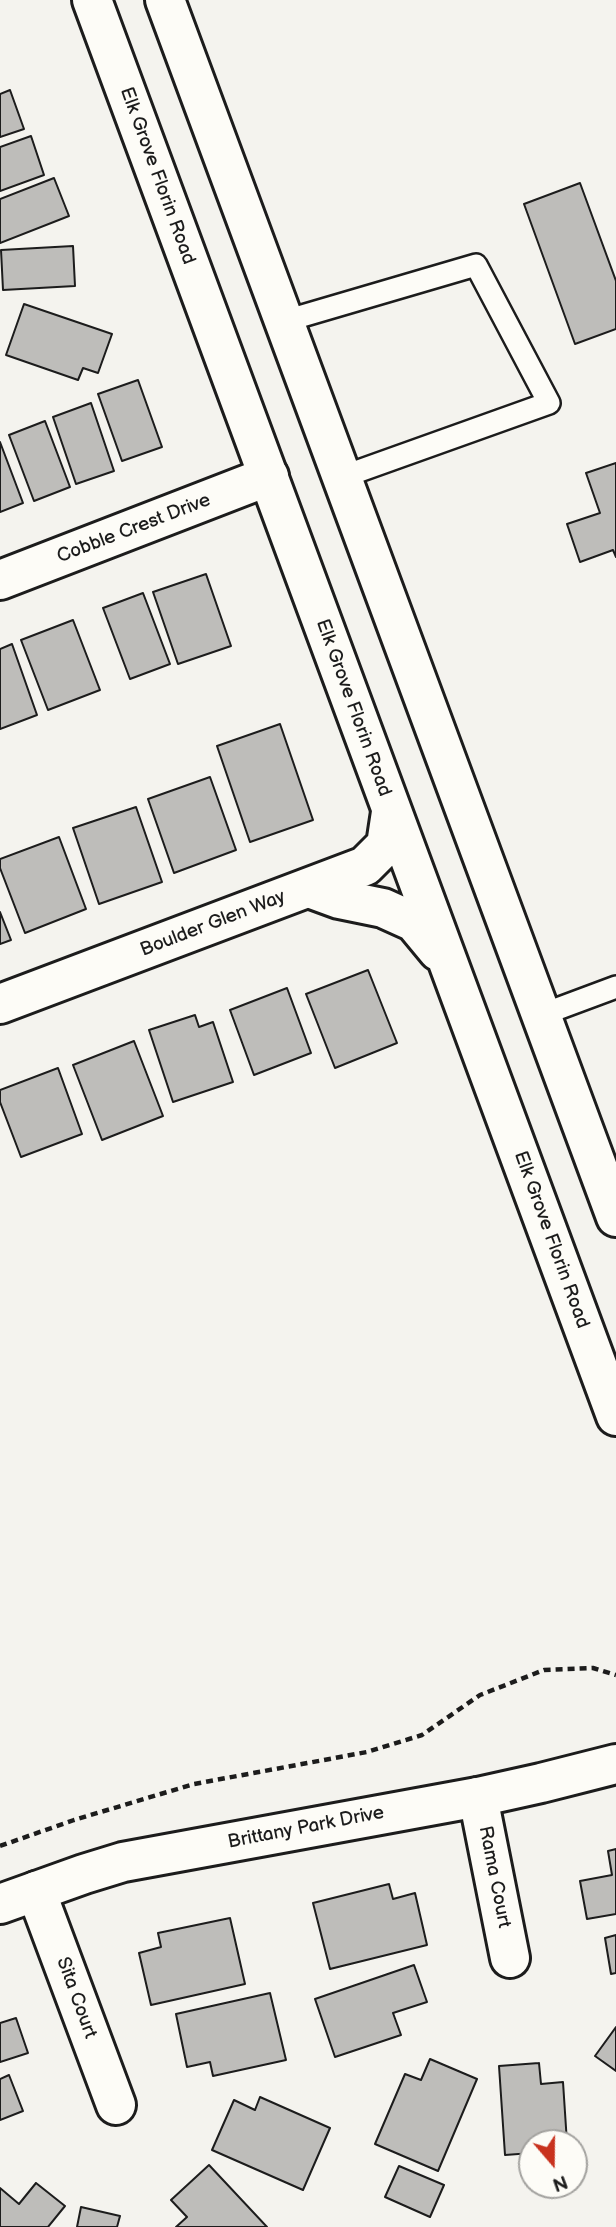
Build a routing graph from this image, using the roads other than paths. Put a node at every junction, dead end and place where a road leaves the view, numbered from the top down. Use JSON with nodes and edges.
{"nodes":[{"id":1,"x":92,"y":0,"type":"edge"},
{"id":2,"x":165,"y":0,"type":"edge"},
{"id":3,"x":285,"y":321,"type":"junction"},
{"id":4,"x":268,"y":476,"type":"junction"},
{"id":5,"x":342,"y":477,"type":"junction"},
{"id":6,"x":0,"y":580,"type":"edge"},
{"id":7,"x":391,"y":811,"type":"junction"},
{"id":8,"x":309,"y":888,"type":"junction"},
{"id":9,"x":449,"y":963,"type":"junction"},
{"id":10,"x":616,"y":987,"type":"edge"},
{"id":11,"x":0,"y":1004,"type":"edge"},
{"id":12,"x":541,"y":1015,"type":"junction"},
{"id":13,"x":616,"y":1217,"type":"edge"},
{"id":14,"x":616,"y":1416,"type":"edge"},
{"id":15,"x":616,"y":1764,"type":"edge"},
{"id":16,"x":478,"y":1797,"type":"junction"},
{"id":17,"x":36,"y":1891,"type":"junction"},
{"id":18,"x":0,"y":1904,"type":"edge"},
{"id":19,"x":510,"y":1958,"type":"dead end"},
{"id":20,"x":116,"y":2105,"type":"dead end"}],
"edges":[{"from":1,"to":4,"type":"main road","name":"Elk Grove Florin Road"},
{"from":2,"to":3,"type":"main road"},
{"from":3,"to":5,"type":"main road"},
{"from":3,"to":5,"type":"lane"},
{"from":4,"to":6,"type":"main road","name":"Cobble Crest Drive"},
{"from":4,"to":7,"type":"main road","name":"Elk Grove Florin Road"},
{"from":5,"to":12,"type":"main road"},
{"from":7,"to":8,"type":"main road","name":"Boulder Glen Way"},
{"from":7,"to":9,"type":"main road","name":"Elk Grove Florin Road"},
{"from":8,"to":9,"type":"main road"},
{"from":8,"to":11,"type":"main road","name":"Boulder Glen Way"},
{"from":9,"to":14,"type":"main road","name":"Elk Grove Florin Road"},
{"from":10,"to":12,"type":"lane"},
{"from":12,"to":13,"type":"main road"},
{"from":15,"to":16,"type":"main road","name":"Brittany Park Drive"},
{"from":16,"to":17,"type":"main road","name":"Brittany Park Drive"},
{"from":16,"to":19,"type":"main road","name":"Rama Court"},
{"from":17,"to":18,"type":"main road","name":"Brittany Park Drive"},
{"from":17,"to":20,"type":"main road","name":"Sita Court"}]}
